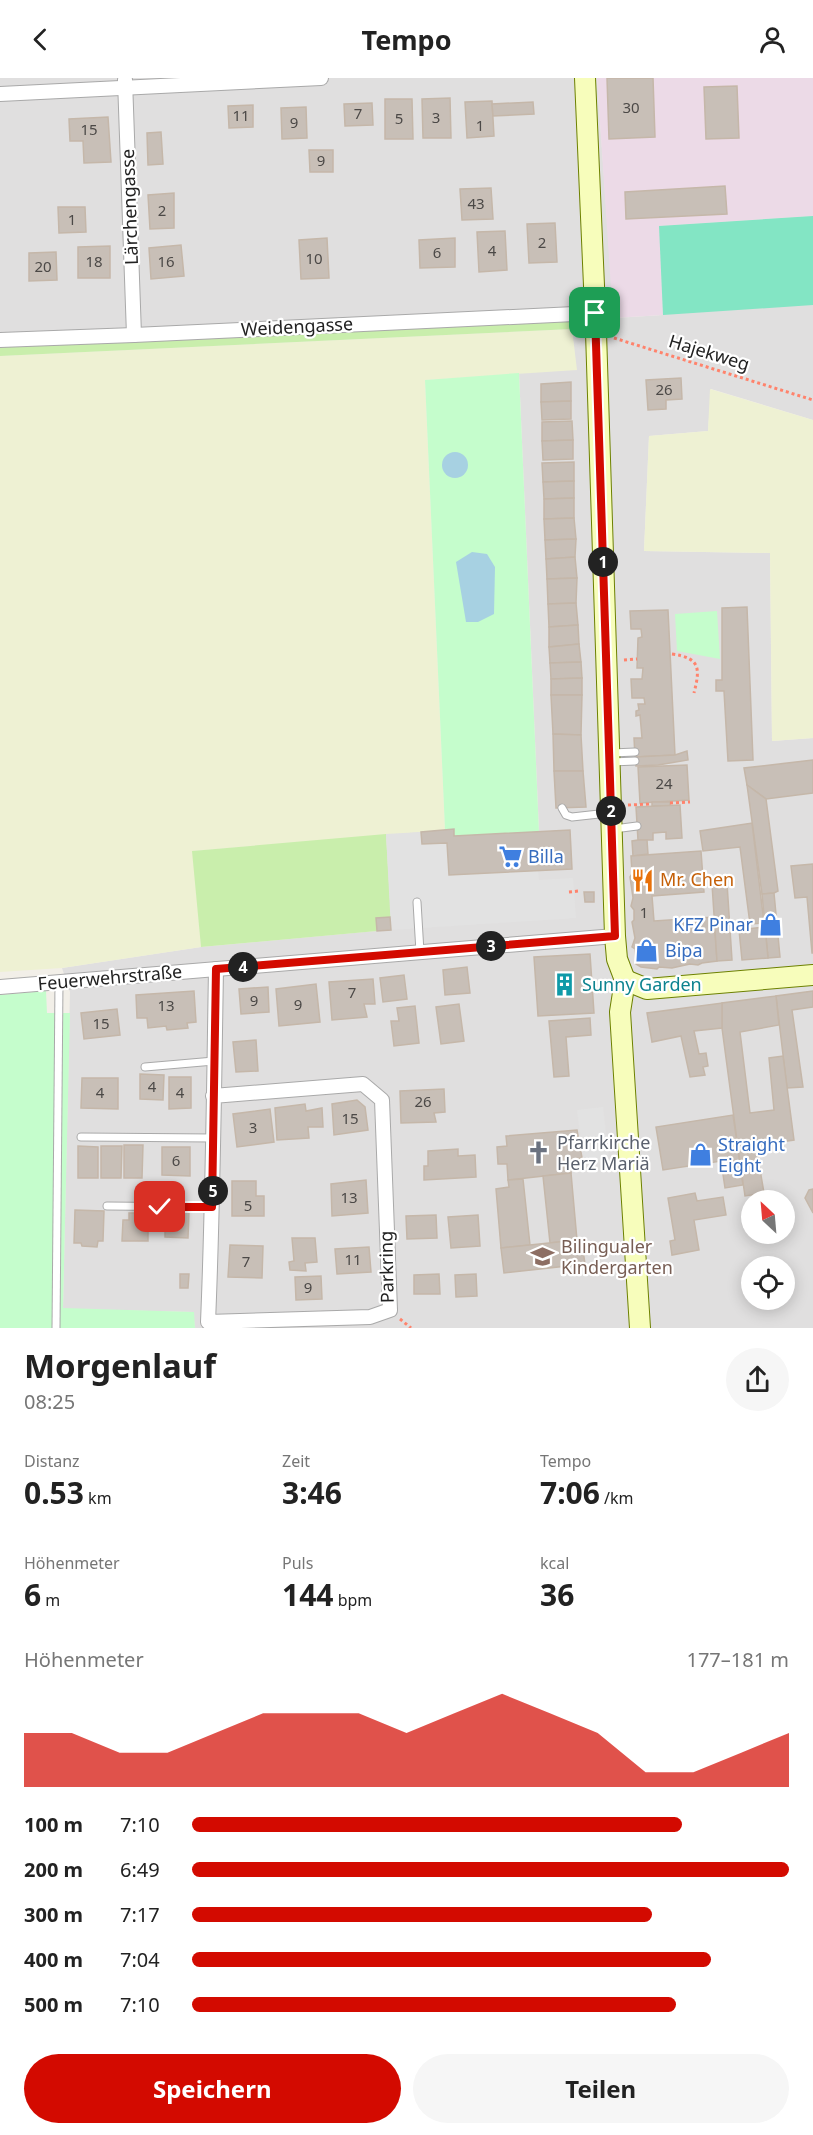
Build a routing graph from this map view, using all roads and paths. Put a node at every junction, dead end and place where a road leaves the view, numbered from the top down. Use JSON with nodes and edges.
{"nodes":[{"id":1,"x":321,"y":78,"type":"edge"},
{"id":2,"x":585,"y":78,"type":"edge"},
{"id":3,"x":269,"y":79,"type":"edge"},
{"id":4,"x":126,"y":82,"type":"edge"},
{"id":5,"x":0,"y":94,"type":"edge"},
{"id":6,"x":596,"y":323,"type":"junction"},
{"id":7,"x":134,"y":336,"type":"junction"},
{"id":8,"x":0,"y":340,"type":"edge"},
{"id":9,"x":813,"y":400,"type":"edge"},
{"id":10,"x":672,"y":654,"type":"dead end"},
{"id":11,"x":637,"y":659,"type":"dead end"},
{"id":12,"x":624,"y":660,"type":"dead end"},
{"id":13,"x":694,"y":693,"type":"dead end"},
{"id":14,"x":635,"y":752,"type":"dead end"},
{"id":15,"x":609,"y":757,"type":"junction"},
{"id":16,"x":635,"y":761,"type":"dead end"},
{"id":17,"x":690,"y":802,"type":"dead end"},
{"id":18,"x":670,"y":803,"type":"dead end"},
{"id":19,"x":652,"y":804,"type":"dead end"},
{"id":20,"x":562,"y":808,"type":"dead end"},
{"id":21,"x":617,"y":816,"type":"junction"},
{"id":22,"x":637,"y":826,"type":"dead end"},
{"id":23,"x":579,"y":891,"type":"dead end"},
{"id":24,"x":569,"y":892,"type":"dead end"},
{"id":25,"x":417,"y":902,"type":"dead end"},
{"id":26,"x":615,"y":936,"type":"junction"},
{"id":27,"x":420,"y":952,"type":"junction"},
{"id":28,"x":216,"y":969,"type":"junction"},
{"id":29,"x":813,"y":975,"type":"edge"},
{"id":30,"x":626,"y":980,"type":"junction"},
{"id":31,"x":59,"y":982,"type":"junction"},
{"id":32,"x":0,"y":987,"type":"edge"},
{"id":33,"x":214,"y":1061,"type":"junction"},
{"id":34,"x":145,"y":1067,"type":"dead end"},
{"id":35,"x":213,"y":1096,"type":"junction"},
{"id":36,"x":81,"y":1137,"type":"dead end"},
{"id":37,"x":213,"y":1138,"type":"junction"},
{"id":38,"x":107,"y":1206,"type":"dead end"},
{"id":39,"x":212,"y":1207,"type":"junction"},
{"id":40,"x":56,"y":1328,"type":"edge"},
{"id":41,"x":640,"y":1328,"type":"edge"}],
"edges":[{"from":1,"to":3,"type":"street"},
{"from":2,"to":6,"type":"street"},
{"from":3,"to":4,"type":"street"},
{"from":4,"to":5,"type":"street"},
{"from":4,"to":7,"type":"street","name":"Lärchengasse"},
{"from":6,"to":7,"type":"street","name":"Weidengasse"},
{"from":6,"to":9,"type":"path","name":"Hajekweg"},
{"from":6,"to":15,"type":"street"},
{"from":7,"to":8,"type":"street","name":"Weidengasse"},
{"from":10,"to":13,"type":"path"},
{"from":11,"to":12,"type":"path"},
{"from":14,"to":15,"type":"lane"},
{"from":15,"to":16,"type":"lane"},
{"from":15,"to":21,"type":"street"},
{"from":17,"to":18,"type":"path"},
{"from":19,"to":21,"type":"path"},
{"from":20,"to":21,"type":"lane"},
{"from":21,"to":22,"type":"lane"},
{"from":21,"to":26,"type":"street"},
{"from":23,"to":24,"type":"path"},
{"from":25,"to":27,"type":"lane"},
{"from":26,"to":27,"type":"street","name":"Feuerwehrstraße"},
{"from":26,"to":30,"type":"street"},
{"from":27,"to":28,"type":"street","name":"Feuerwehrstraße"},
{"from":28,"to":31,"type":"street","name":"Feuerwehrstraße"},
{"from":28,"to":33,"type":"street","name":"Parkring"},
{"from":29,"to":30,"type":"street"},
{"from":30,"to":41,"type":"street"},
{"from":31,"to":32,"type":"street","name":"Feuerwehrstraße"},
{"from":31,"to":40,"type":"lane"},
{"from":33,"to":34,"type":"lane"},
{"from":33,"to":35,"type":"street","name":"Parkring"},
{"from":35,"to":37,"type":"street","name":"Parkring"},
{"from":35,"to":39,"type":"street","name":"Parkring"},
{"from":36,"to":37,"type":"lane"},
{"from":37,"to":39,"type":"street","name":"Parkring"},
{"from":38,"to":39,"type":"lane"}]}
